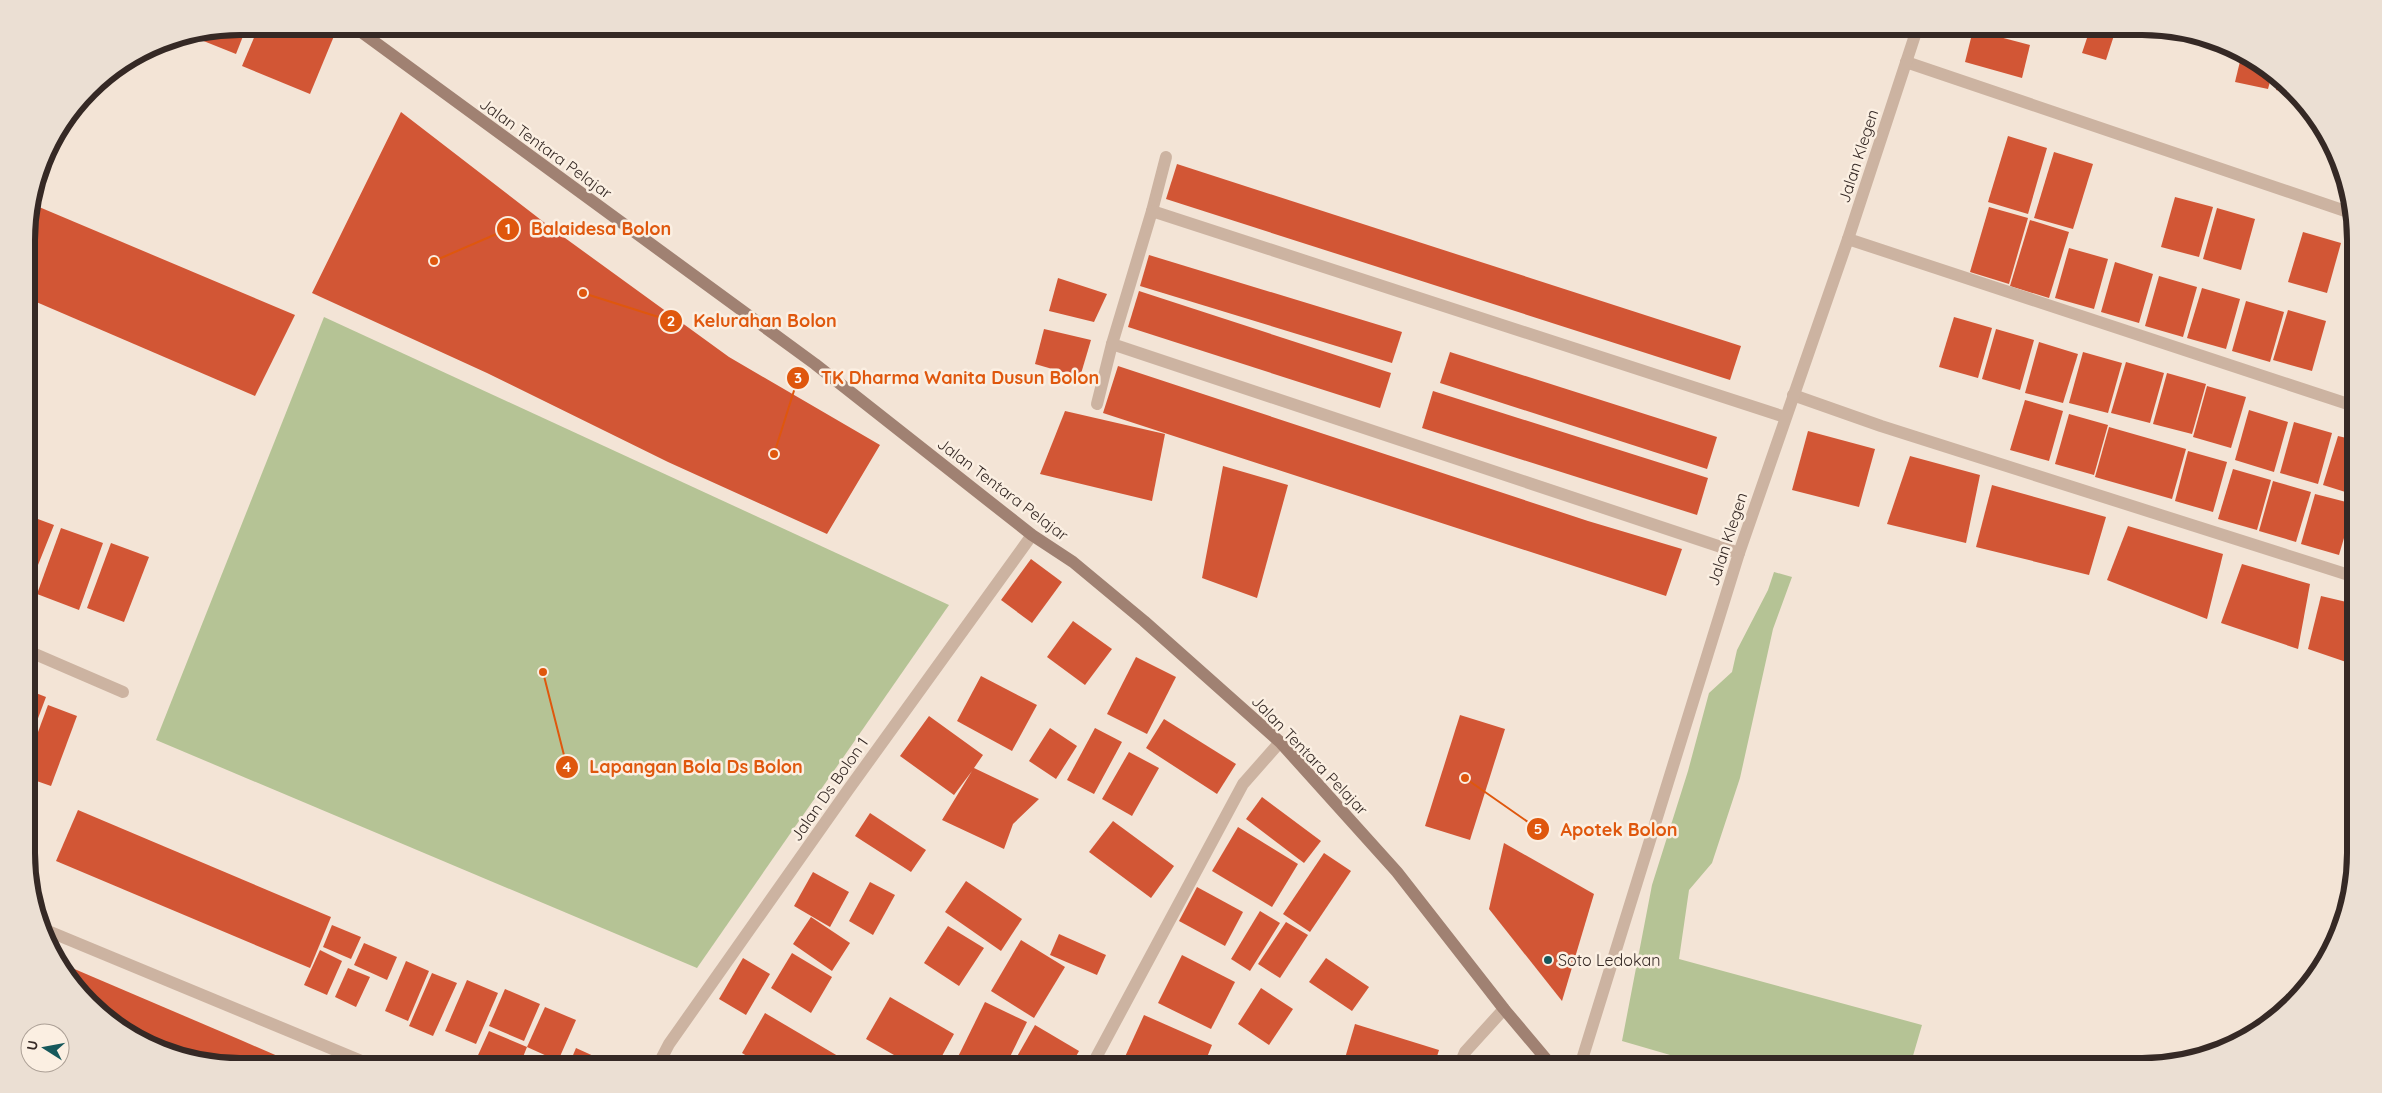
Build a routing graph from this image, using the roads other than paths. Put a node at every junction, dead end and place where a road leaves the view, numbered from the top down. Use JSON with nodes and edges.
{"nodes":[{"id":1,"x":364,"y":35,"type":"edge"},
{"id":2,"x":1915,"y":35,"type":"edge"},
{"id":3,"x":1906,"y":62,"type":"junction"},
{"id":4,"x":1166,"y":157,"type":"dead end"},
{"id":5,"x":1152,"y":211,"type":"junction"},
{"id":6,"x":2345,"y":211,"type":"edge"},
{"id":7,"x":1848,"y":238,"type":"junction"},
{"id":8,"x":1112,"y":344,"type":"junction"},
{"id":9,"x":1793,"y":394,"type":"junction"},
{"id":10,"x":1098,"y":404,"type":"dead end"},
{"id":11,"x":2347,"y":404,"type":"edge"},
{"id":12,"x":1785,"y":417,"type":"junction"},
{"id":13,"x":1032,"y":534,"type":"junction"},
{"id":14,"x":1739,"y":553,"type":"junction"},
{"id":15,"x":2347,"y":572,"type":"edge"},
{"id":16,"x":35,"y":654,"type":"edge"},
{"id":17,"x":123,"y":692,"type":"dead end"},
{"id":18,"x":1280,"y":742,"type":"junction"},
{"id":19,"x":51,"y":931,"type":"edge"},
{"id":20,"x":1504,"y":1009,"type":"junction"},
{"id":21,"x":354,"y":1058,"type":"edge"},
{"id":22,"x":662,"y":1058,"type":"edge"},
{"id":23,"x":1095,"y":1058,"type":"edge"},
{"id":24,"x":1462,"y":1058,"type":"edge"},
{"id":25,"x":1545,"y":1058,"type":"edge"},
{"id":26,"x":1582,"y":1058,"type":"edge"}],
"edges":[{"from":1,"to":13,"type":"main road","name":"Jalan Tentara Pelajar"},
{"from":2,"to":3,"type":"street","name":"Jalan Klegen"},
{"from":3,"to":6,"type":"street"},
{"from":3,"to":7,"type":"street","name":"Jalan Klegen"},
{"from":4,"to":5,"type":"street"},
{"from":5,"to":8,"type":"street"},
{"from":5,"to":12,"type":"street"},
{"from":7,"to":9,"type":"street","name":"Jalan Klegen"},
{"from":7,"to":11,"type":"street"},
{"from":8,"to":10,"type":"street"},
{"from":8,"to":14,"type":"street"},
{"from":9,"to":12,"type":"street","name":"Jalan Klegen"},
{"from":9,"to":15,"type":"street"},
{"from":12,"to":14,"type":"street","name":"Jalan Klegen"},
{"from":13,"to":18,"type":"main road","name":"Jalan Tentara Pelajar"},
{"from":13,"to":22,"type":"street","name":"Jalan Ds Bolon 1"},
{"from":14,"to":26,"type":"street","name":"Jalan Klegen"},
{"from":16,"to":17,"type":"street"},
{"from":18,"to":20,"type":"main road","name":"Jalan Tentara Pelajar"},
{"from":18,"to":23,"type":"street"},
{"from":19,"to":21,"type":"street"},
{"from":20,"to":24,"type":"street"},
{"from":20,"to":25,"type":"main road","name":"Jalan Tentara Pelajar"}]}
